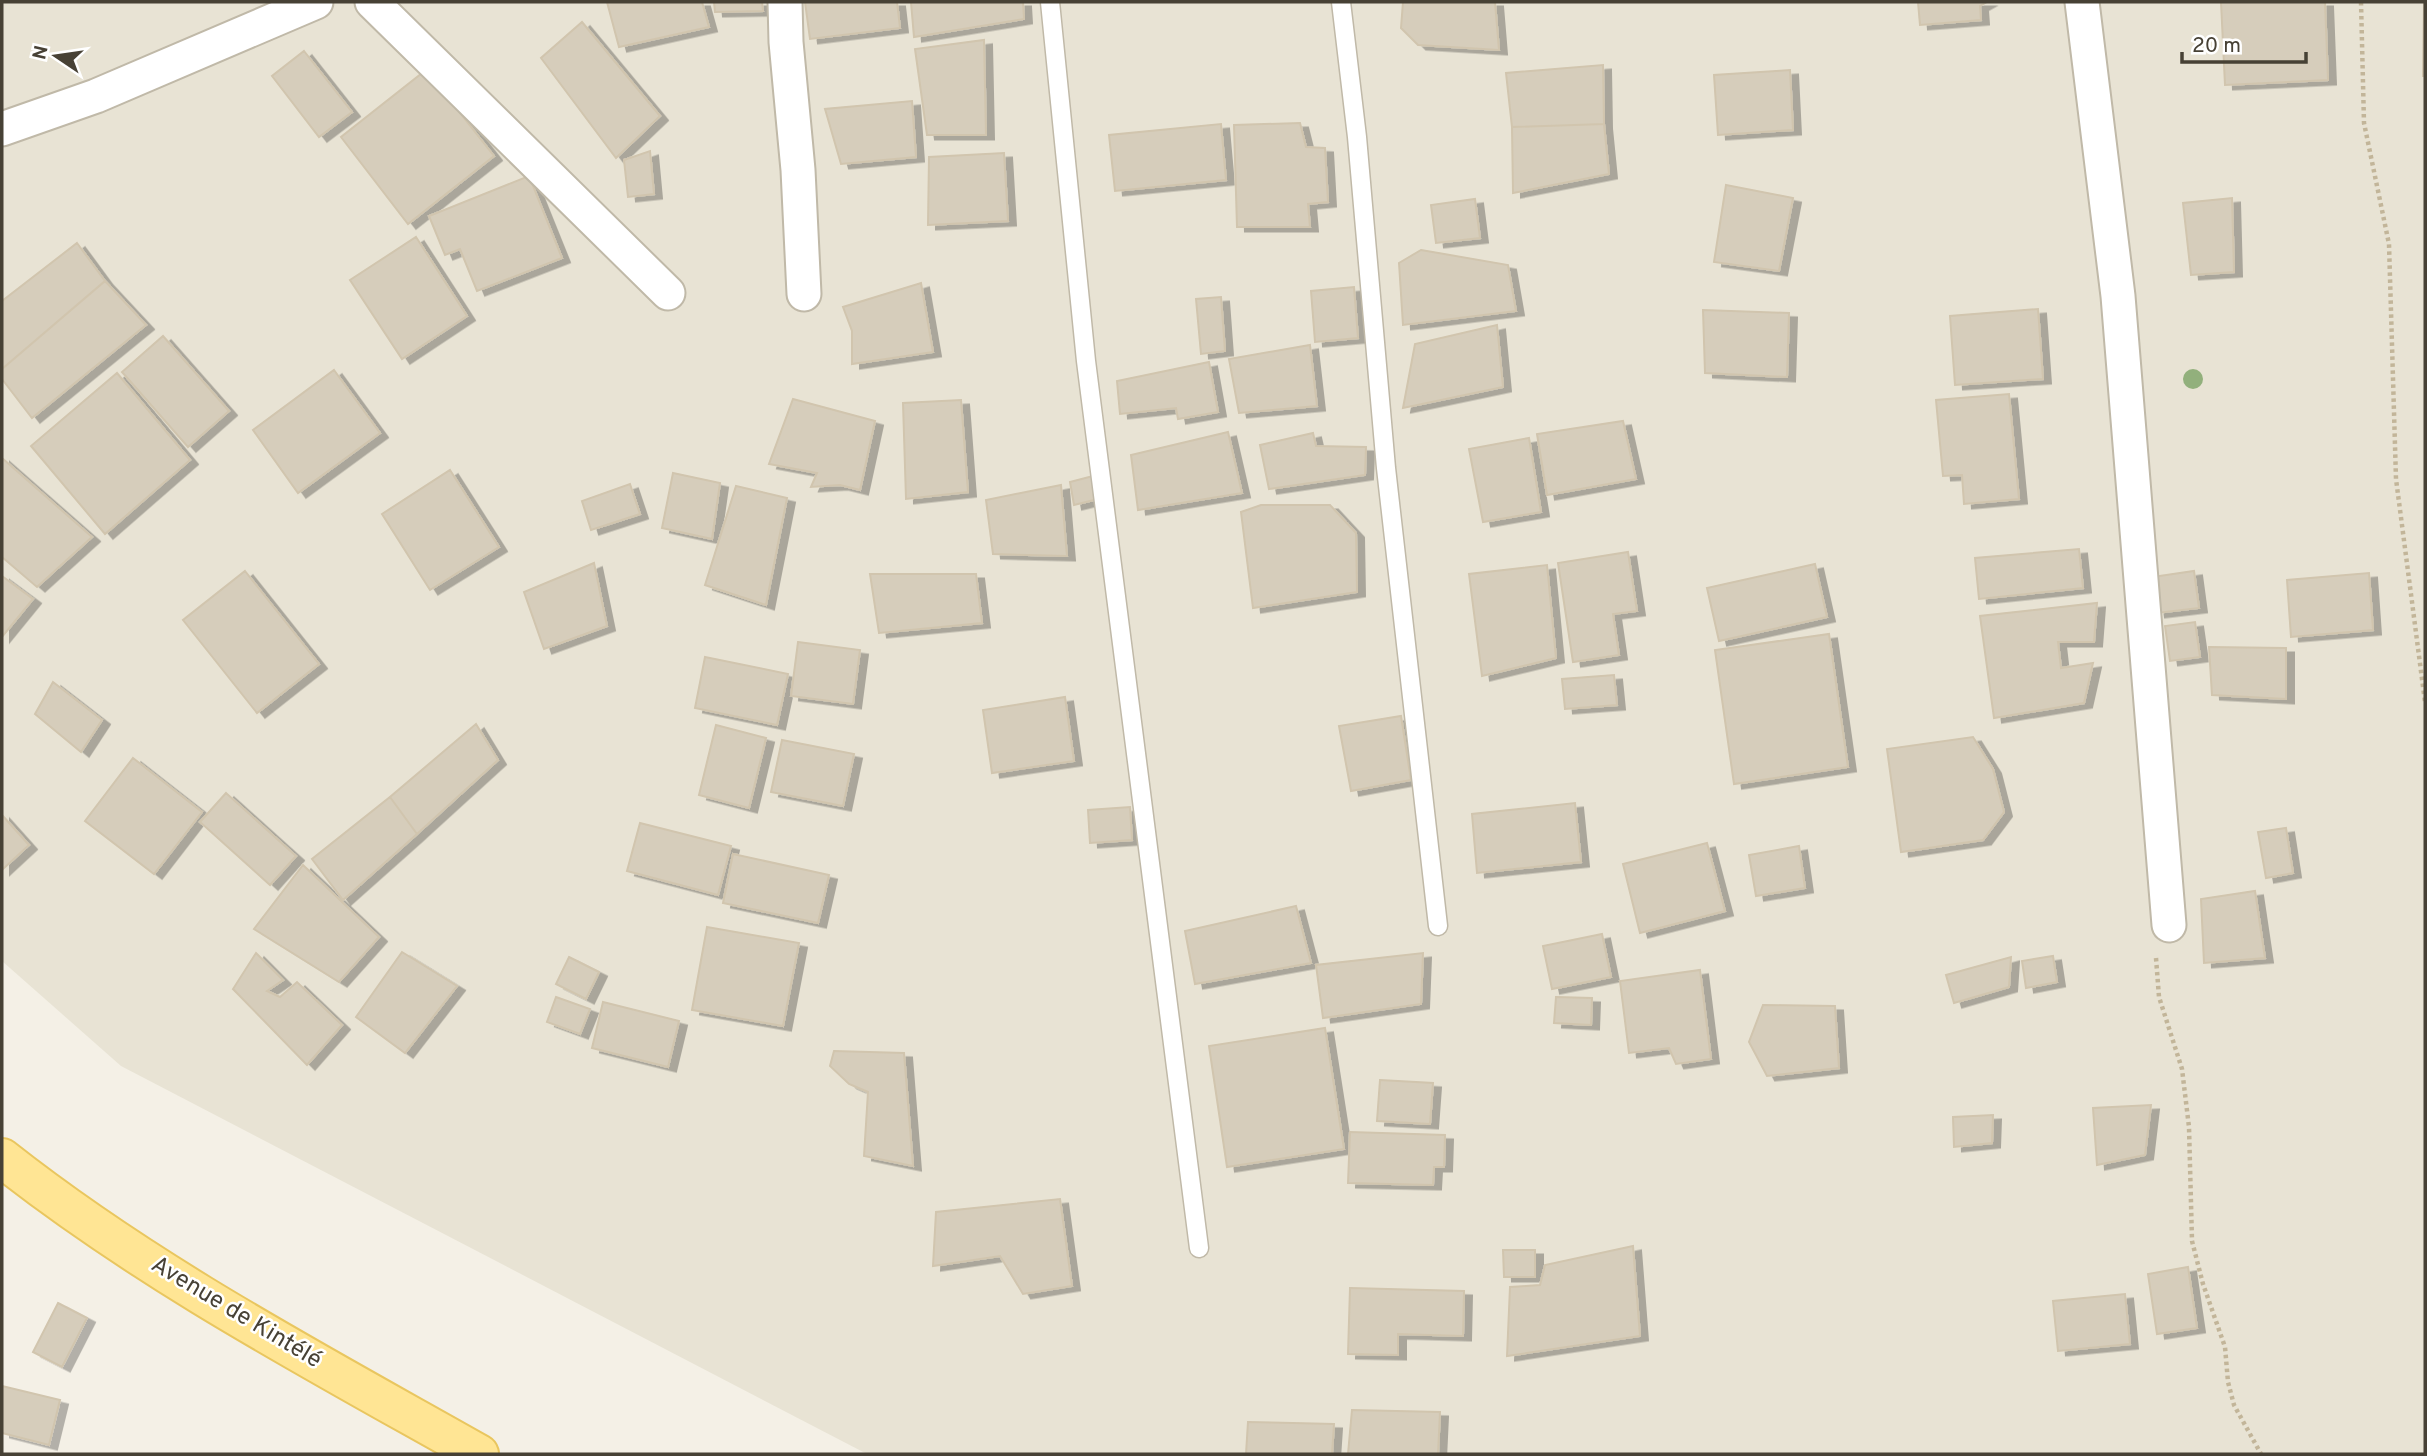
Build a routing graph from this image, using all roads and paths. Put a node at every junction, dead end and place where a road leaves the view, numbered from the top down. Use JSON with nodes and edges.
{"nodes":[{"id":1,"x":316,"y":2,"type":"edge"},
{"id":2,"x":372,"y":2,"type":"edge"},
{"id":3,"x":785,"y":2,"type":"edge"},
{"id":4,"x":1050,"y":2,"type":"edge"},
{"id":5,"x":1341,"y":2,"type":"edge"},
{"id":6,"x":2082,"y":2,"type":"edge"},
{"id":7,"x":2361,"y":2,"type":"edge"},
{"id":8,"x":2,"y":129,"type":"edge"},
{"id":9,"x":668,"y":293,"type":"dead end"},
{"id":10,"x":804,"y":294,"type":"dead end"},
{"id":11,"x":2425,"y":702,"type":"edge"},
{"id":12,"x":2169,"y":925,"type":"dead end"},
{"id":13,"x":1438,"y":926,"type":"dead end"},
{"id":14,"x":2,"y":1158,"type":"edge"},
{"id":15,"x":1199,"y":1248,"type":"dead end"},
{"id":16,"x":479,"y":1454,"type":"edge"}],
"edges":[{"from":1,"to":8,"type":"street"},
{"from":2,"to":9,"type":"street"},
{"from":3,"to":10,"type":"street"},
{"from":4,"to":15,"type":"lane"},
{"from":5,"to":13,"type":"lane"},
{"from":6,"to":12,"type":"street"},
{"from":7,"to":11,"type":"path"},
{"from":14,"to":16,"type":"main road","name":"Avenue de Kintélé"}]}
